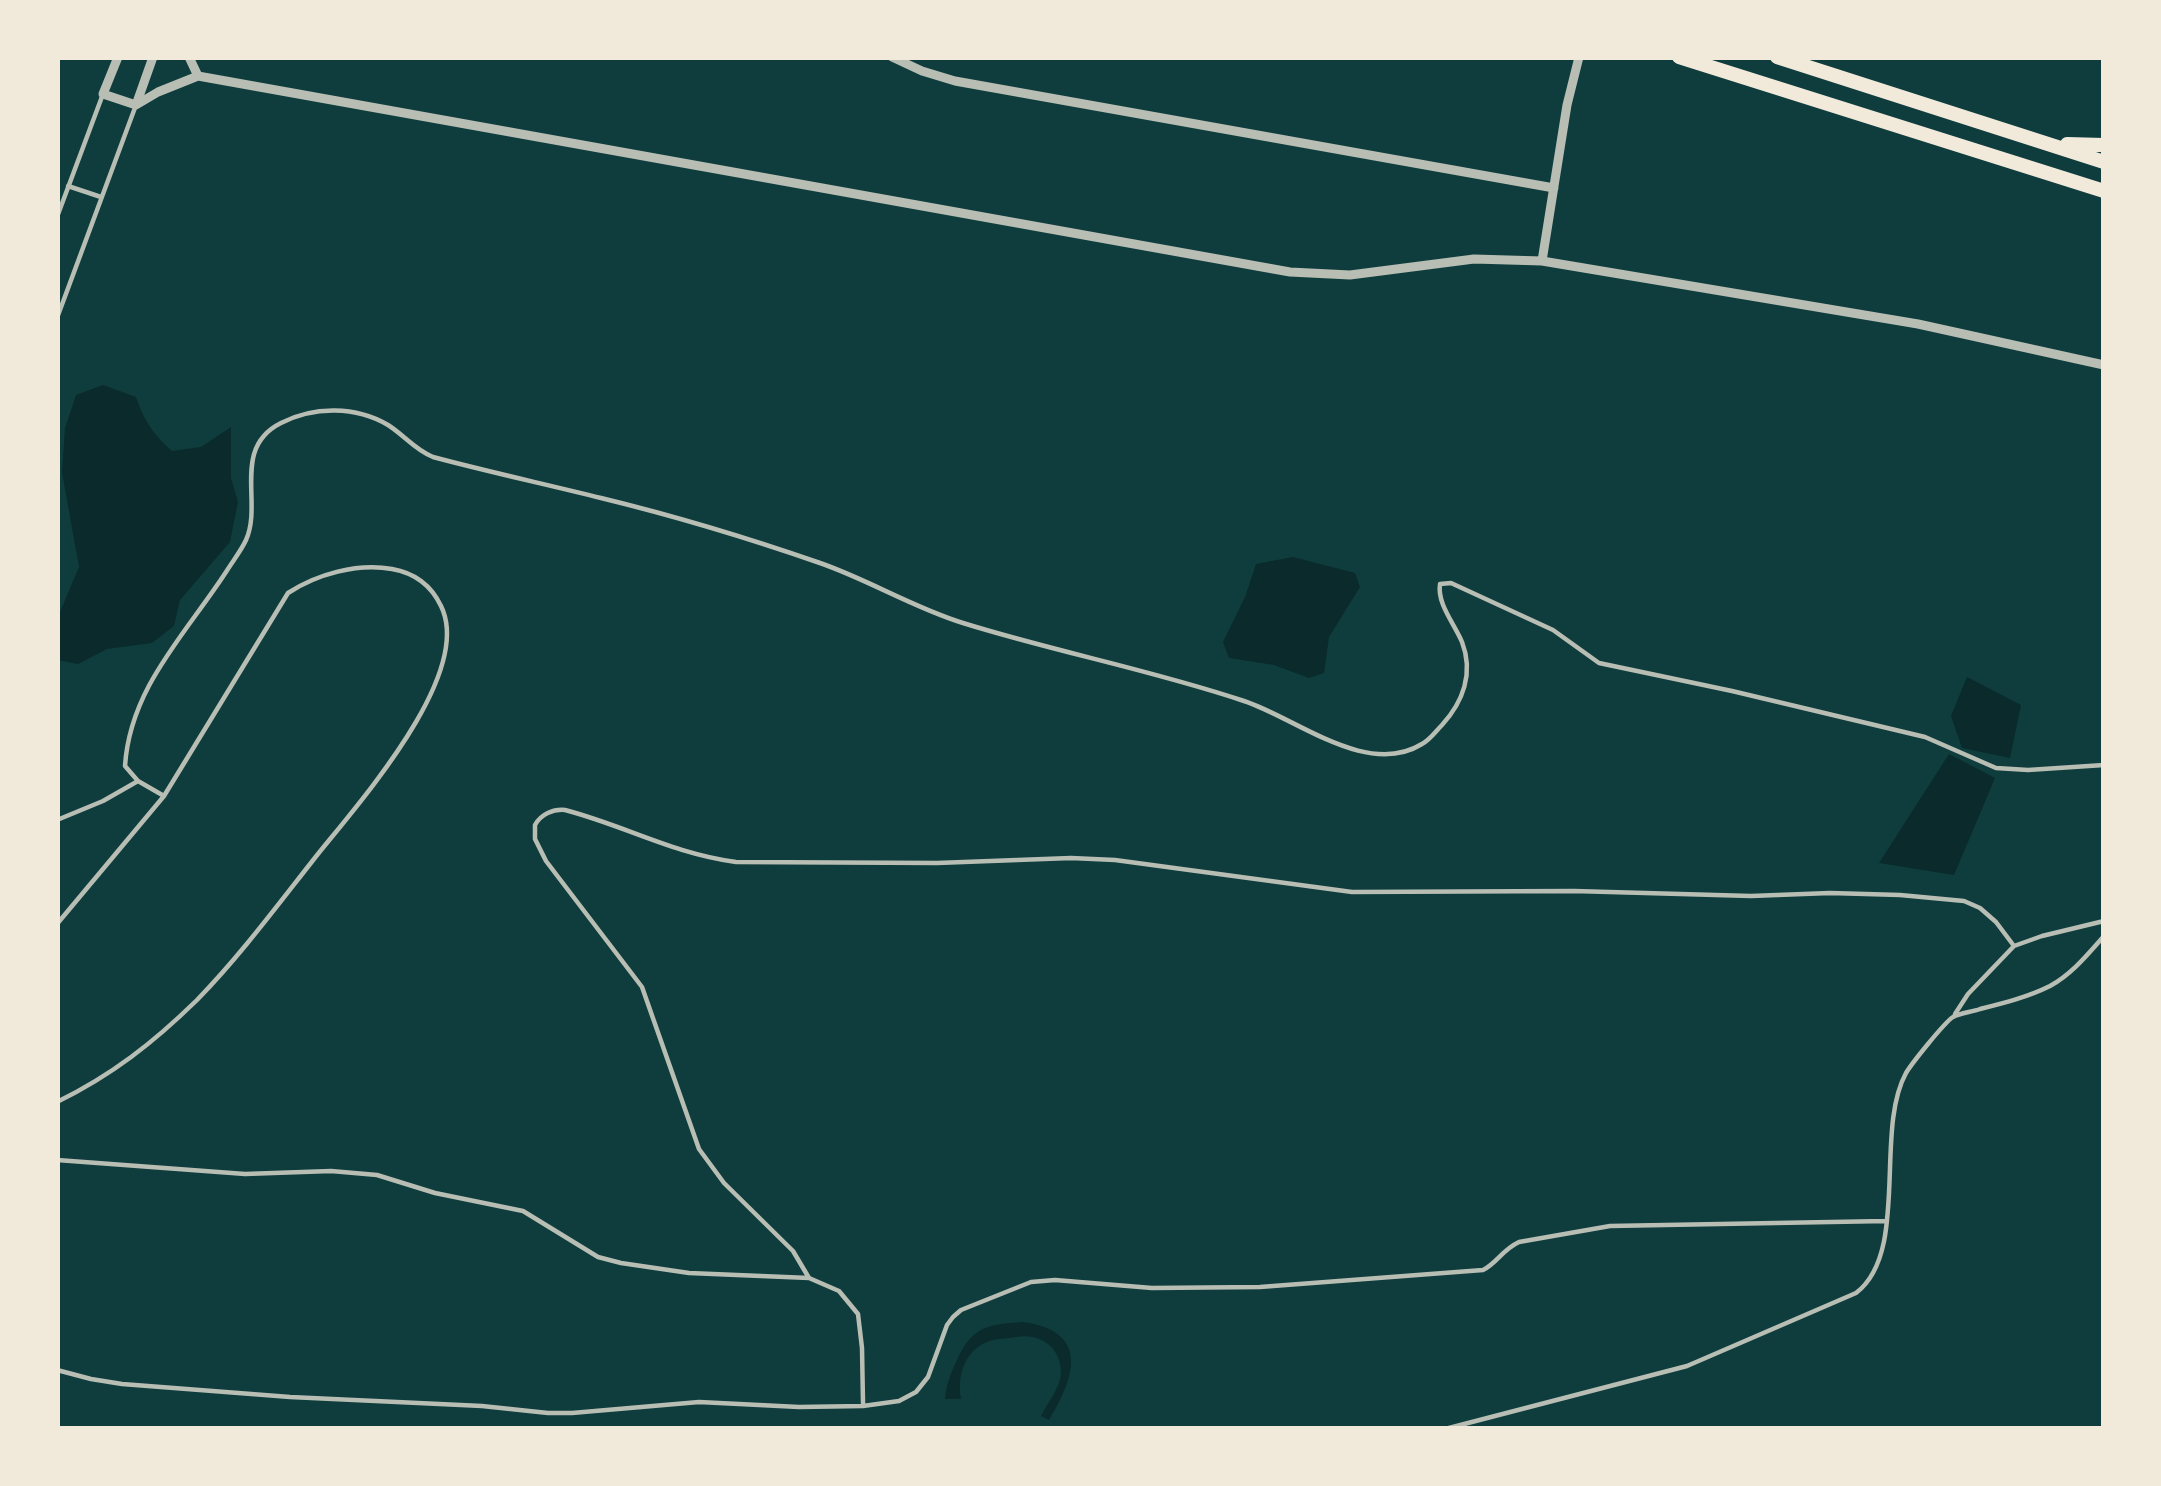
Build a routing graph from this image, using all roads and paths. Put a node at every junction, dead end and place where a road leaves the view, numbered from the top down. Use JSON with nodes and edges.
{"nodes":[{"id":1,"x":118,"y":57,"type":"edge"},
{"id":2,"x":153,"y":57,"type":"edge"},
{"id":3,"x":189,"y":57,"type":"edge"},
{"id":4,"x":892,"y":57,"type":"edge"},
{"id":5,"x":1579,"y":57,"type":"edge"},
{"id":6,"x":1679,"y":57,"type":"edge"},
{"id":7,"x":1777,"y":57,"type":"edge"},
{"id":8,"x":198,"y":76,"type":"junction"},
{"id":9,"x":103,"y":94,"type":"junction"},
{"id":10,"x":136,"y":105,"type":"junction"},
{"id":11,"x":2045,"y":142,"type":"junction"},
{"id":12,"x":2104,"y":145,"type":"edge"},
{"id":13,"x":2104,"y":162,"type":"edge"},
{"id":14,"x":68,"y":186,"type":"junction"},
{"id":15,"x":1554,"y":188,"type":"junction"},
{"id":16,"x":2104,"y":191,"type":"edge"},
{"id":17,"x":101,"y":197,"type":"junction"},
{"id":18,"x":57,"y":217,"type":"edge"},
{"id":19,"x":1542,"y":261,"type":"junction"},
{"id":20,"x":57,"y":318,"type":"edge"},
{"id":21,"x":2104,"y":365,"type":"edge"},
{"id":22,"x":2104,"y":765,"type":"edge"},
{"id":23,"x":138,"y":781,"type":"junction"},
{"id":24,"x":164,"y":796,"type":"junction"},
{"id":25,"x":57,"y":820,"type":"edge"},
{"id":26,"x":2104,"y":922,"type":"edge"},
{"id":27,"x":57,"y":924,"type":"edge"},
{"id":28,"x":2104,"y":936,"type":"edge"},
{"id":29,"x":2014,"y":946,"type":"junction"},
{"id":30,"x":1953,"y":1017,"type":"junction"},
{"id":31,"x":57,"y":1102,"type":"edge"},
{"id":32,"x":57,"y":1160,"type":"edge"},
{"id":33,"x":1886,"y":1221,"type":"junction"},
{"id":34,"x":809,"y":1278,"type":"junction"},
{"id":35,"x":57,"y":1370,"type":"edge"},
{"id":36,"x":863,"y":1406,"type":"junction"},
{"id":37,"x":1445,"y":1429,"type":"edge"}],
"edges":[{"from":1,"to":9,"type":"street"},
{"from":2,"to":10,"type":"street"},
{"from":3,"to":8,"type":"street"},
{"from":4,"to":15,"type":"street"},
{"from":5,"to":15,"type":"street"},
{"from":6,"to":16,"type":"main road"},
{"from":7,"to":11,"type":"main road"},
{"from":8,"to":10,"type":"street"},
{"from":8,"to":19,"type":"street"},
{"from":9,"to":10,"type":"street"},
{"from":9,"to":14,"type":"lane"},
{"from":10,"to":17,"type":"lane"},
{"from":11,"to":12,"type":"main road"},
{"from":11,"to":13,"type":"main road"},
{"from":14,"to":17,"type":"lane"},
{"from":14,"to":18,"type":"lane"},
{"from":15,"to":19,"type":"street"},
{"from":17,"to":20,"type":"lane"},
{"from":19,"to":21,"type":"street"},
{"from":22,"to":23,"type":"lane"},
{"from":23,"to":24,"type":"lane"},
{"from":23,"to":25,"type":"lane"},
{"from":24,"to":27,"type":"lane"},
{"from":24,"to":31,"type":"lane"},
{"from":26,"to":29,"type":"lane"},
{"from":28,"to":30,"type":"lane"},
{"from":29,"to":30,"type":"lane"},
{"from":29,"to":34,"type":"lane"},
{"from":30,"to":33,"type":"lane"},
{"from":32,"to":34,"type":"lane"},
{"from":33,"to":36,"type":"lane"},
{"from":33,"to":37,"type":"lane"},
{"from":34,"to":36,"type":"lane"},
{"from":35,"to":36,"type":"lane"}]}
